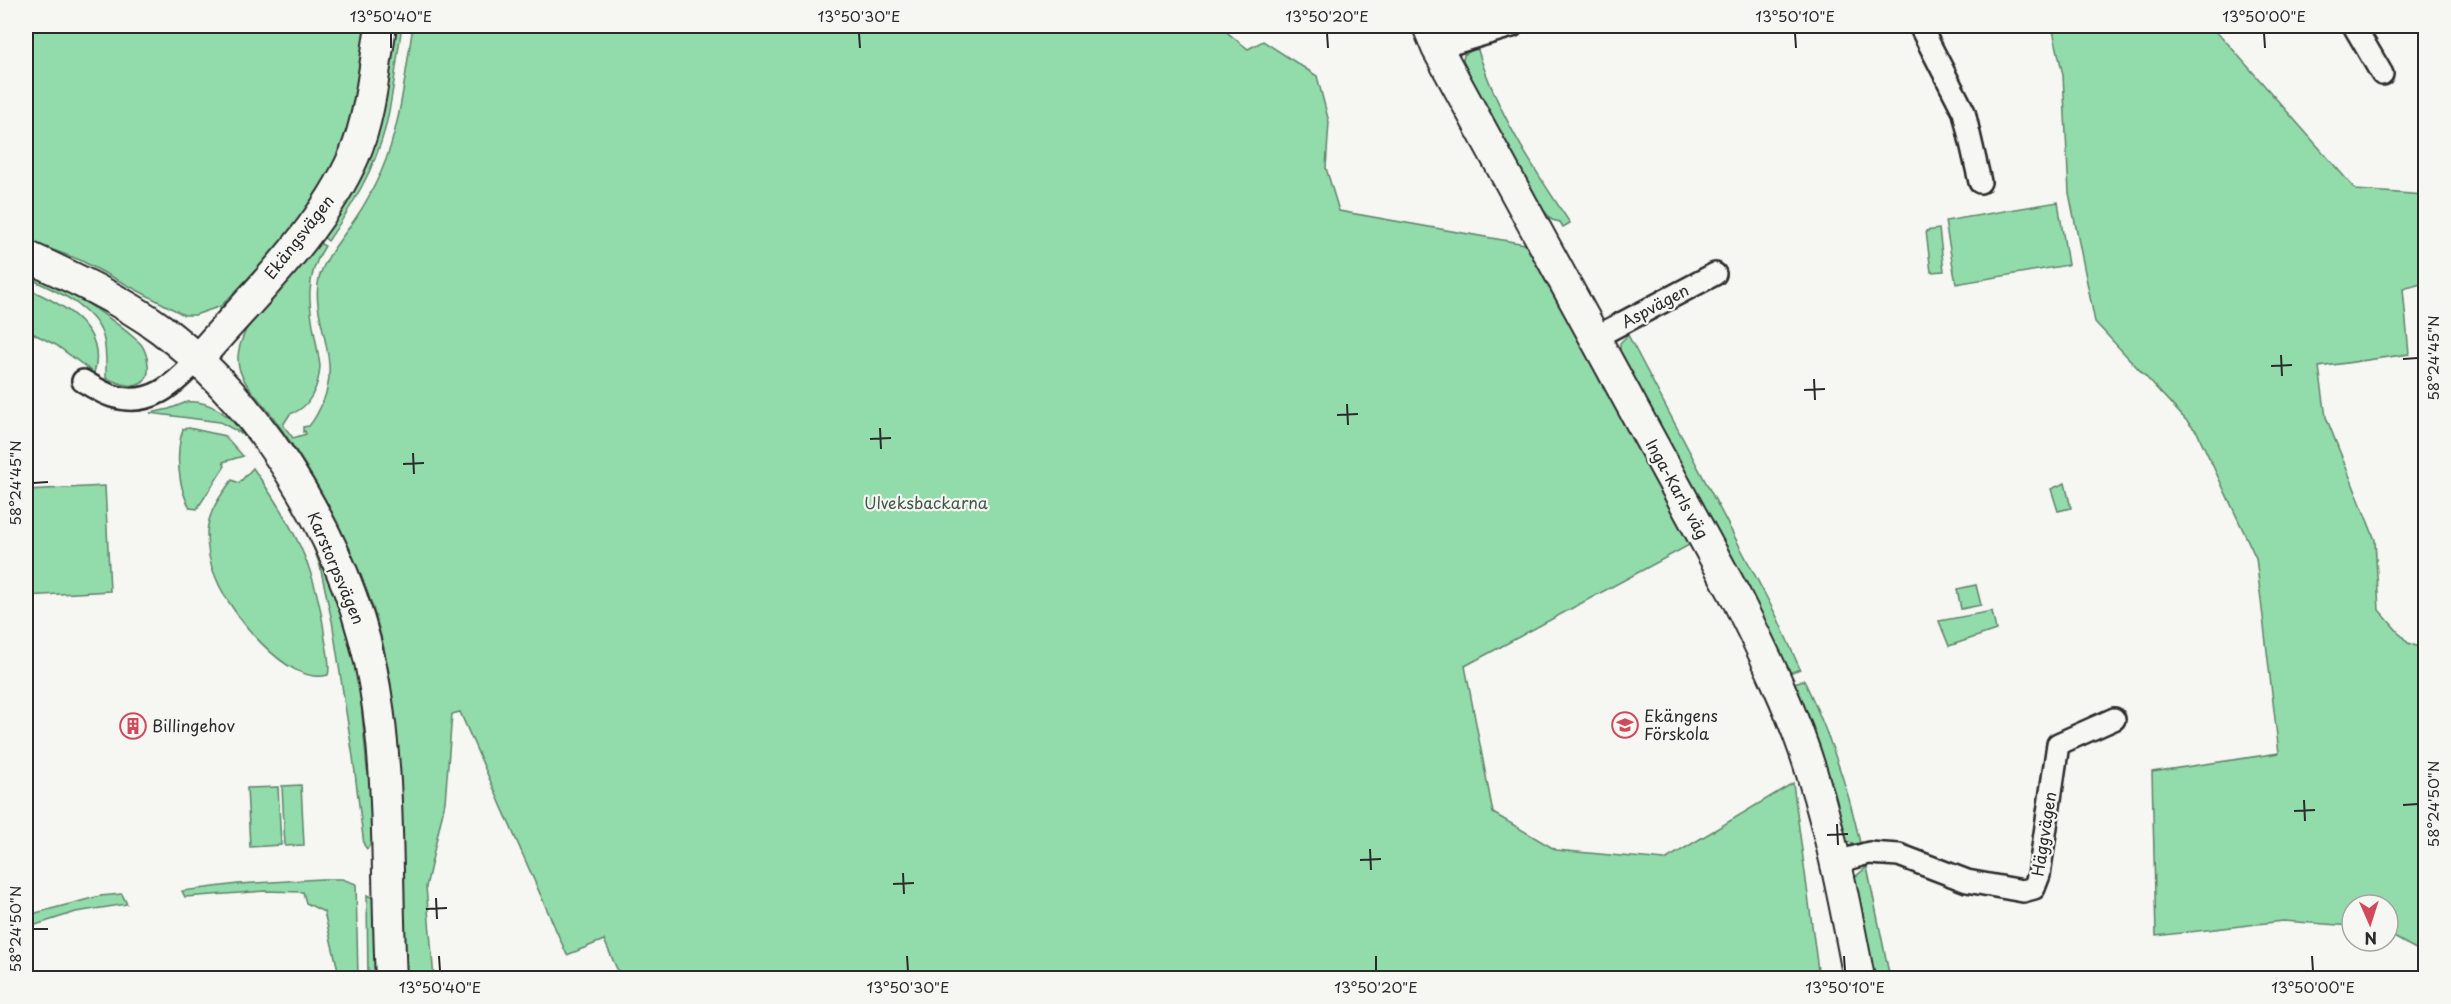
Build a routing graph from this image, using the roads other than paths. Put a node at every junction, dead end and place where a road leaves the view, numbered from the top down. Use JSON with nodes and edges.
{"nodes":[{"id":1,"x":381,"y":26,"type":"edge"},
{"id":2,"x":1512,"y":26,"type":"edge"},
{"id":3,"x":1920,"y":26,"type":"edge"},
{"id":4,"x":2354,"y":26,"type":"edge"},
{"id":5,"x":1432,"y":37,"type":"edge"},
{"id":6,"x":2382,"y":75,"type":"dead end"},
{"id":7,"x":1980,"y":182,"type":"dead end"},
{"id":8,"x":26,"y":256,"type":"edge"},
{"id":9,"x":1715,"y":274,"type":"dead end"},
{"id":10,"x":1594,"y":338,"type":"junction"},
{"id":11,"x":197,"y":360,"type":"junction"},
{"id":12,"x":83,"y":381,"type":"dead end"},
{"id":13,"x":2114,"y":719,"type":"dead end"},
{"id":14,"x":1837,"y":862,"type":"junction"},
{"id":15,"x":391,"y":978,"type":"edge"},
{"id":16,"x":1859,"y":978,"type":"edge"}],
"edges":[{"from":1,"to":11,"type":"street","name":"Ekängsvägen"},
{"from":2,"to":5,"type":"street"},
{"from":3,"to":7,"type":"street"},
{"from":4,"to":6,"type":"street"},
{"from":5,"to":10,"type":"street","name":"Inga-Karls väg"},
{"from":8,"to":11,"type":"street","name":"Karstorpsvägen"},
{"from":9,"to":10,"type":"street","name":"Aspvägen"},
{"from":10,"to":14,"type":"street","name":"Inga-Karls väg"},
{"from":11,"to":12,"type":"street"},
{"from":11,"to":15,"type":"street","name":"Karstorpsvägen"},
{"from":13,"to":14,"type":"street","name":"Häggvägen"},
{"from":14,"to":16,"type":"street","name":"Inga-Karls väg"}]}
